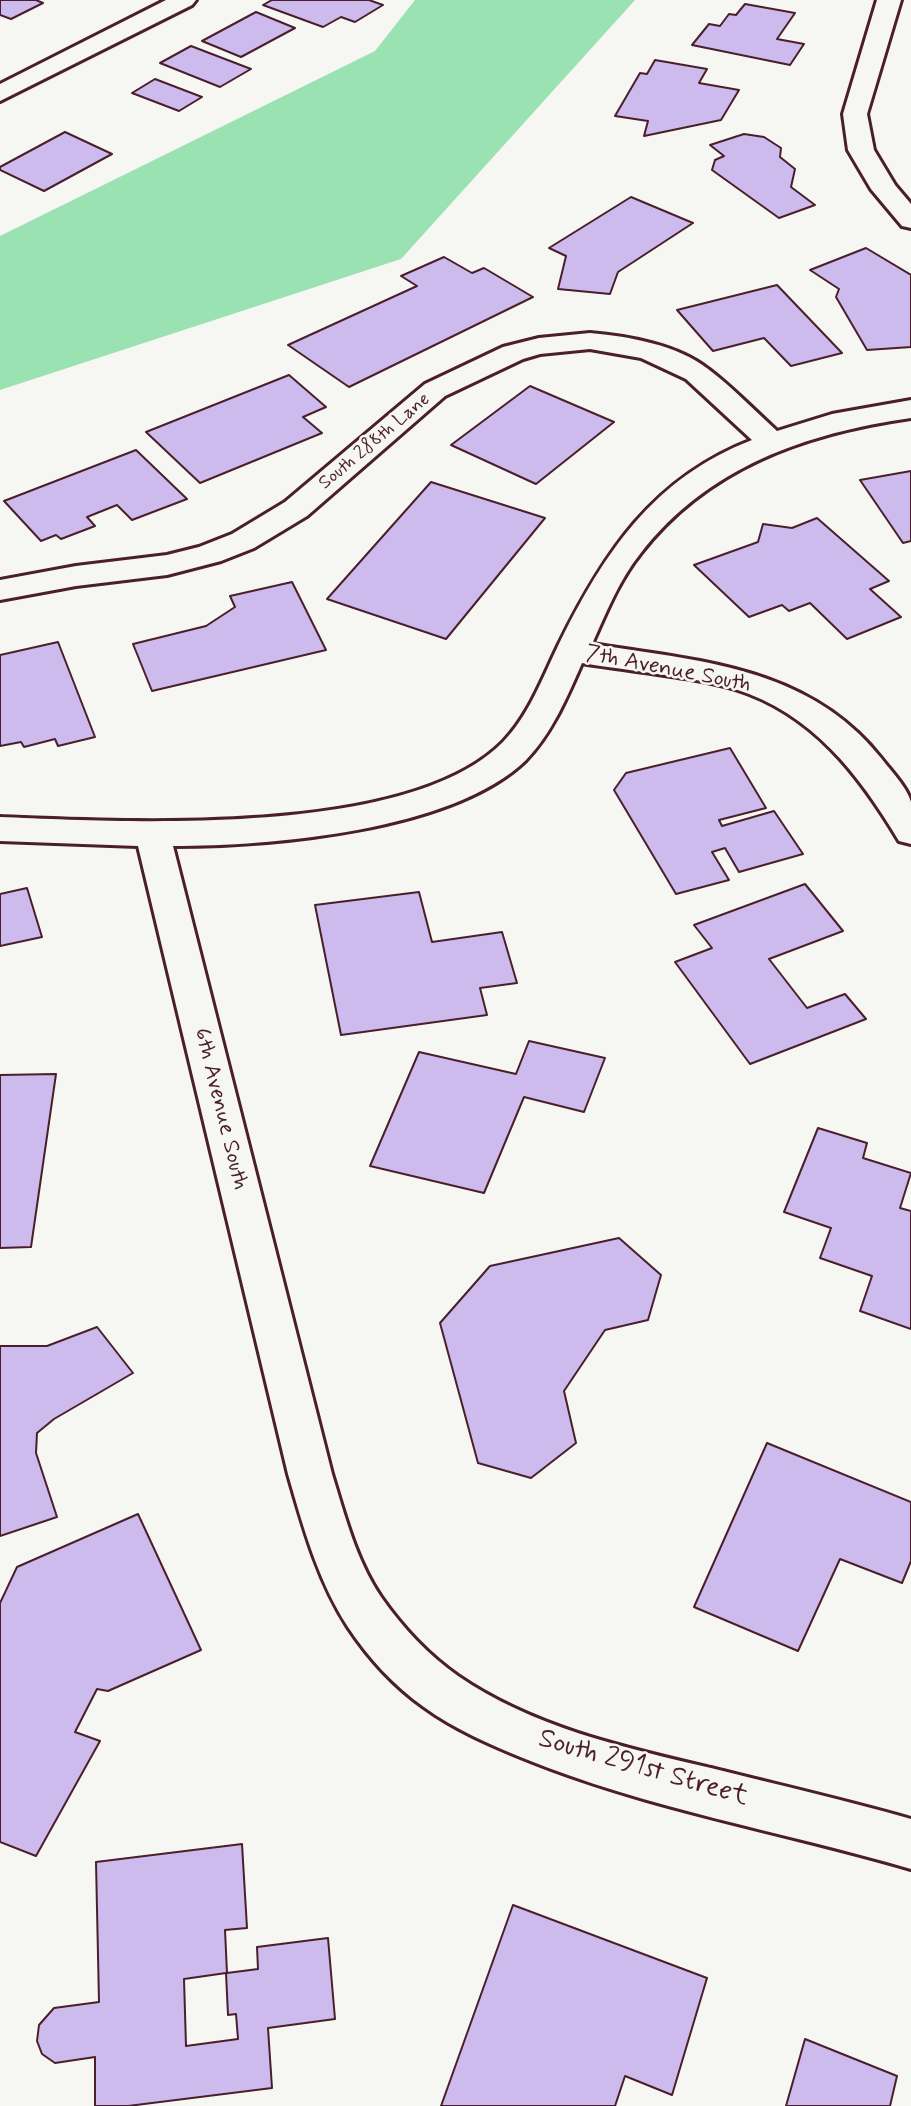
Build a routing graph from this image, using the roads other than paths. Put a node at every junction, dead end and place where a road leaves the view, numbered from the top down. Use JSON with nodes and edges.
{"nodes":[{"id":1,"x":184,"y":0,"type":"edge"},
{"id":2,"x":888,"y":0,"type":"edge"},
{"id":3,"x":0,"y":94,"type":"edge"},
{"id":4,"x":911,"y":220,"type":"edge"},
{"id":5,"x":911,"y":409,"type":"edge"},
{"id":6,"x":771,"y":441,"type":"junction"},
{"id":7,"x":0,"y":590,"type":"edge"},
{"id":8,"x":572,"y":650,"type":"junction"},
{"id":9,"x":0,"y":829,"type":"edge"},
{"id":10,"x":911,"y":832,"type":"edge"},
{"id":11,"x":153,"y":836,"type":"junction"},
{"id":12,"x":288,"y":1382,"type":"joint"},
{"id":13,"x":911,"y":1844,"type":"edge"}],
"edges":[{"from":1,"to":3,"type":"street"},
{"from":2,"to":4,"type":"street"},
{"from":5,"to":6,"type":"street"},
{"from":6,"to":7,"type":"street","name":"South 288th Lane"},
{"from":6,"to":8,"type":"street"},
{"from":8,"to":10,"type":"street","name":"7th Avenue South"},
{"from":8,"to":11,"type":"street"},
{"from":9,"to":11,"type":"street"},
{"from":11,"to":12,"type":"street","name":"6th Avenue South"},
{"from":12,"to":13,"type":"street","name":"South 291st Street"}]}
